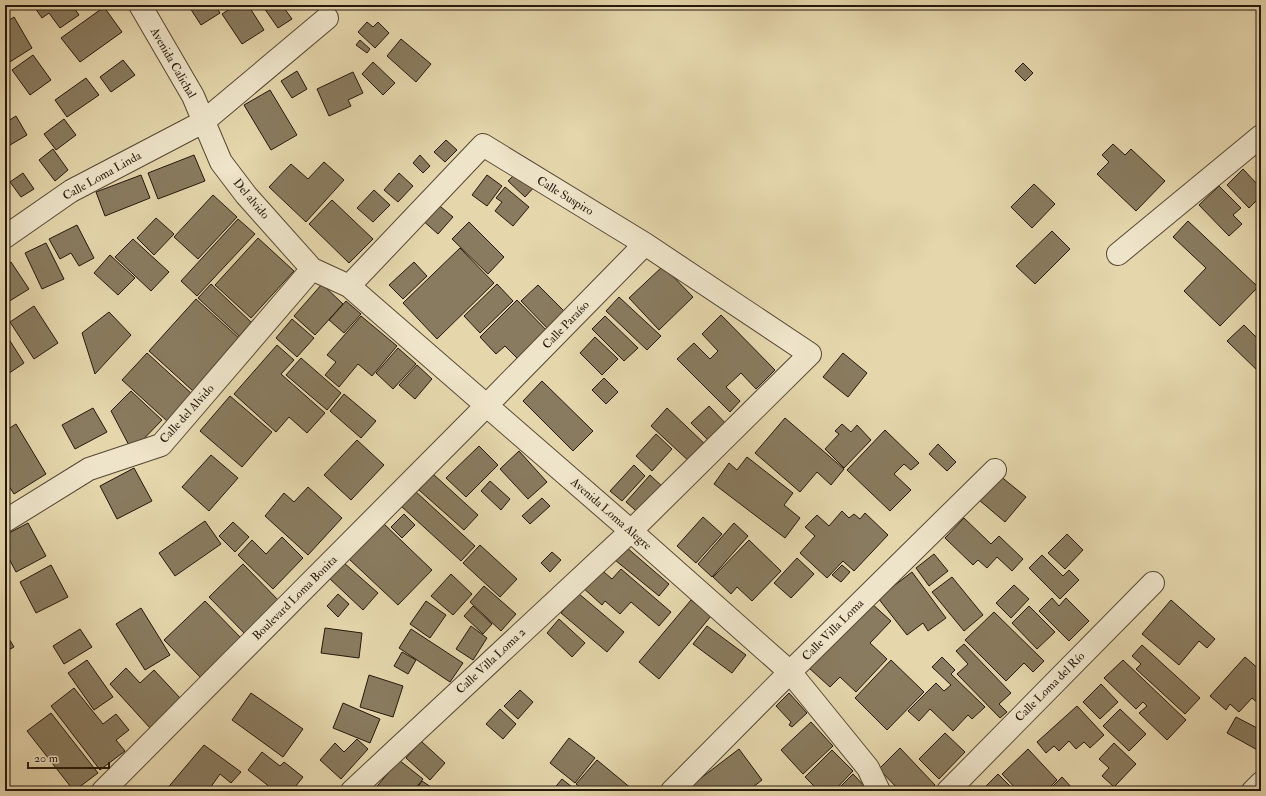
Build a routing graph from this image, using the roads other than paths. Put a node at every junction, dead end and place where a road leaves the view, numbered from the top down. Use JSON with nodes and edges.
{"nodes":[{"id":1,"x":140,"y":5,"type":"edge"},
{"id":2,"x":327,"y":18,"type":"dead end"},
{"id":3,"x":203,"y":122,"type":"junction"},
{"id":4,"x":1261,"y":136,"type":"edge"},
{"id":5,"x":5,"y":237,"type":"edge"},
{"id":6,"x":645,"y":244,"type":"junction"},
{"id":7,"x":1118,"y":254,"type":"dead end"},
{"id":8,"x":312,"y":269,"type":"junction"},
{"id":9,"x":349,"y":286,"type":"junction"},
{"id":10,"x":810,"y":354,"type":"joint"},
{"id":11,"x":487,"y":405,"type":"junction"},
{"id":12,"x":995,"y":470,"type":"dead end"},
{"id":13,"x":5,"y":521,"type":"edge"},
{"id":14,"x":631,"y":530,"type":"junction"},
{"id":15,"x":1153,"y":583,"type":"dead end"},
{"id":16,"x":790,"y":672,"type":"junction"},
{"id":17,"x":1261,"y":783,"type":"edge"},
{"id":18,"x":103,"y":791,"type":"edge"},
{"id":19,"x":352,"y":791,"type":"edge"},
{"id":20,"x":672,"y":791,"type":"edge"},
{"id":21,"x":879,"y":791,"type":"edge"},
{"id":22,"x":948,"y":791,"type":"edge"},
{"id":23,"x":1253,"y":791,"type":"edge"}],
"edges":[{"from":1,"to":3,"type":"street","name":"Avenida Calichal"},
{"from":2,"to":3,"type":"street","name":"Calle Loma Linda"},
{"from":3,"to":5,"type":"street","name":"Calle Loma Linda"},
{"from":3,"to":8,"type":"street","name":"Del alvido"},
{"from":4,"to":7,"type":"street"},
{"from":6,"to":9,"type":"street","name":"Calle Suspiro"},
{"from":6,"to":10,"type":"street","name":"Calle Suspiro"},
{"from":6,"to":11,"type":"street","name":"Calle Paraíso"},
{"from":8,"to":9,"type":"street","name":"Avenida Loma Alegre"},
{"from":8,"to":13,"type":"street","name":"Calle del Alvido"},
{"from":9,"to":11,"type":"street","name":"Avenida Loma Alegre"},
{"from":10,"to":14,"type":"street","name":"Calle Villa Loma 2"},
{"from":11,"to":14,"type":"street","name":"Avenida Loma Alegre"},
{"from":11,"to":18,"type":"street","name":"Boulevard Loma Bonita"},
{"from":12,"to":16,"type":"street","name":"Calle Villa Loma"},
{"from":14,"to":16,"type":"street","name":"Avenida Loma Alegre"},
{"from":14,"to":19,"type":"street","name":"Calle Villa Loma 2"},
{"from":15,"to":22,"type":"street","name":"Calle Loma del Río"},
{"from":16,"to":20,"type":"street","name":"Calle Villa Loma"},
{"from":16,"to":21,"type":"street","name":"Avenida Loma Alegre"},
{"from":17,"to":23,"type":"street"}]}
